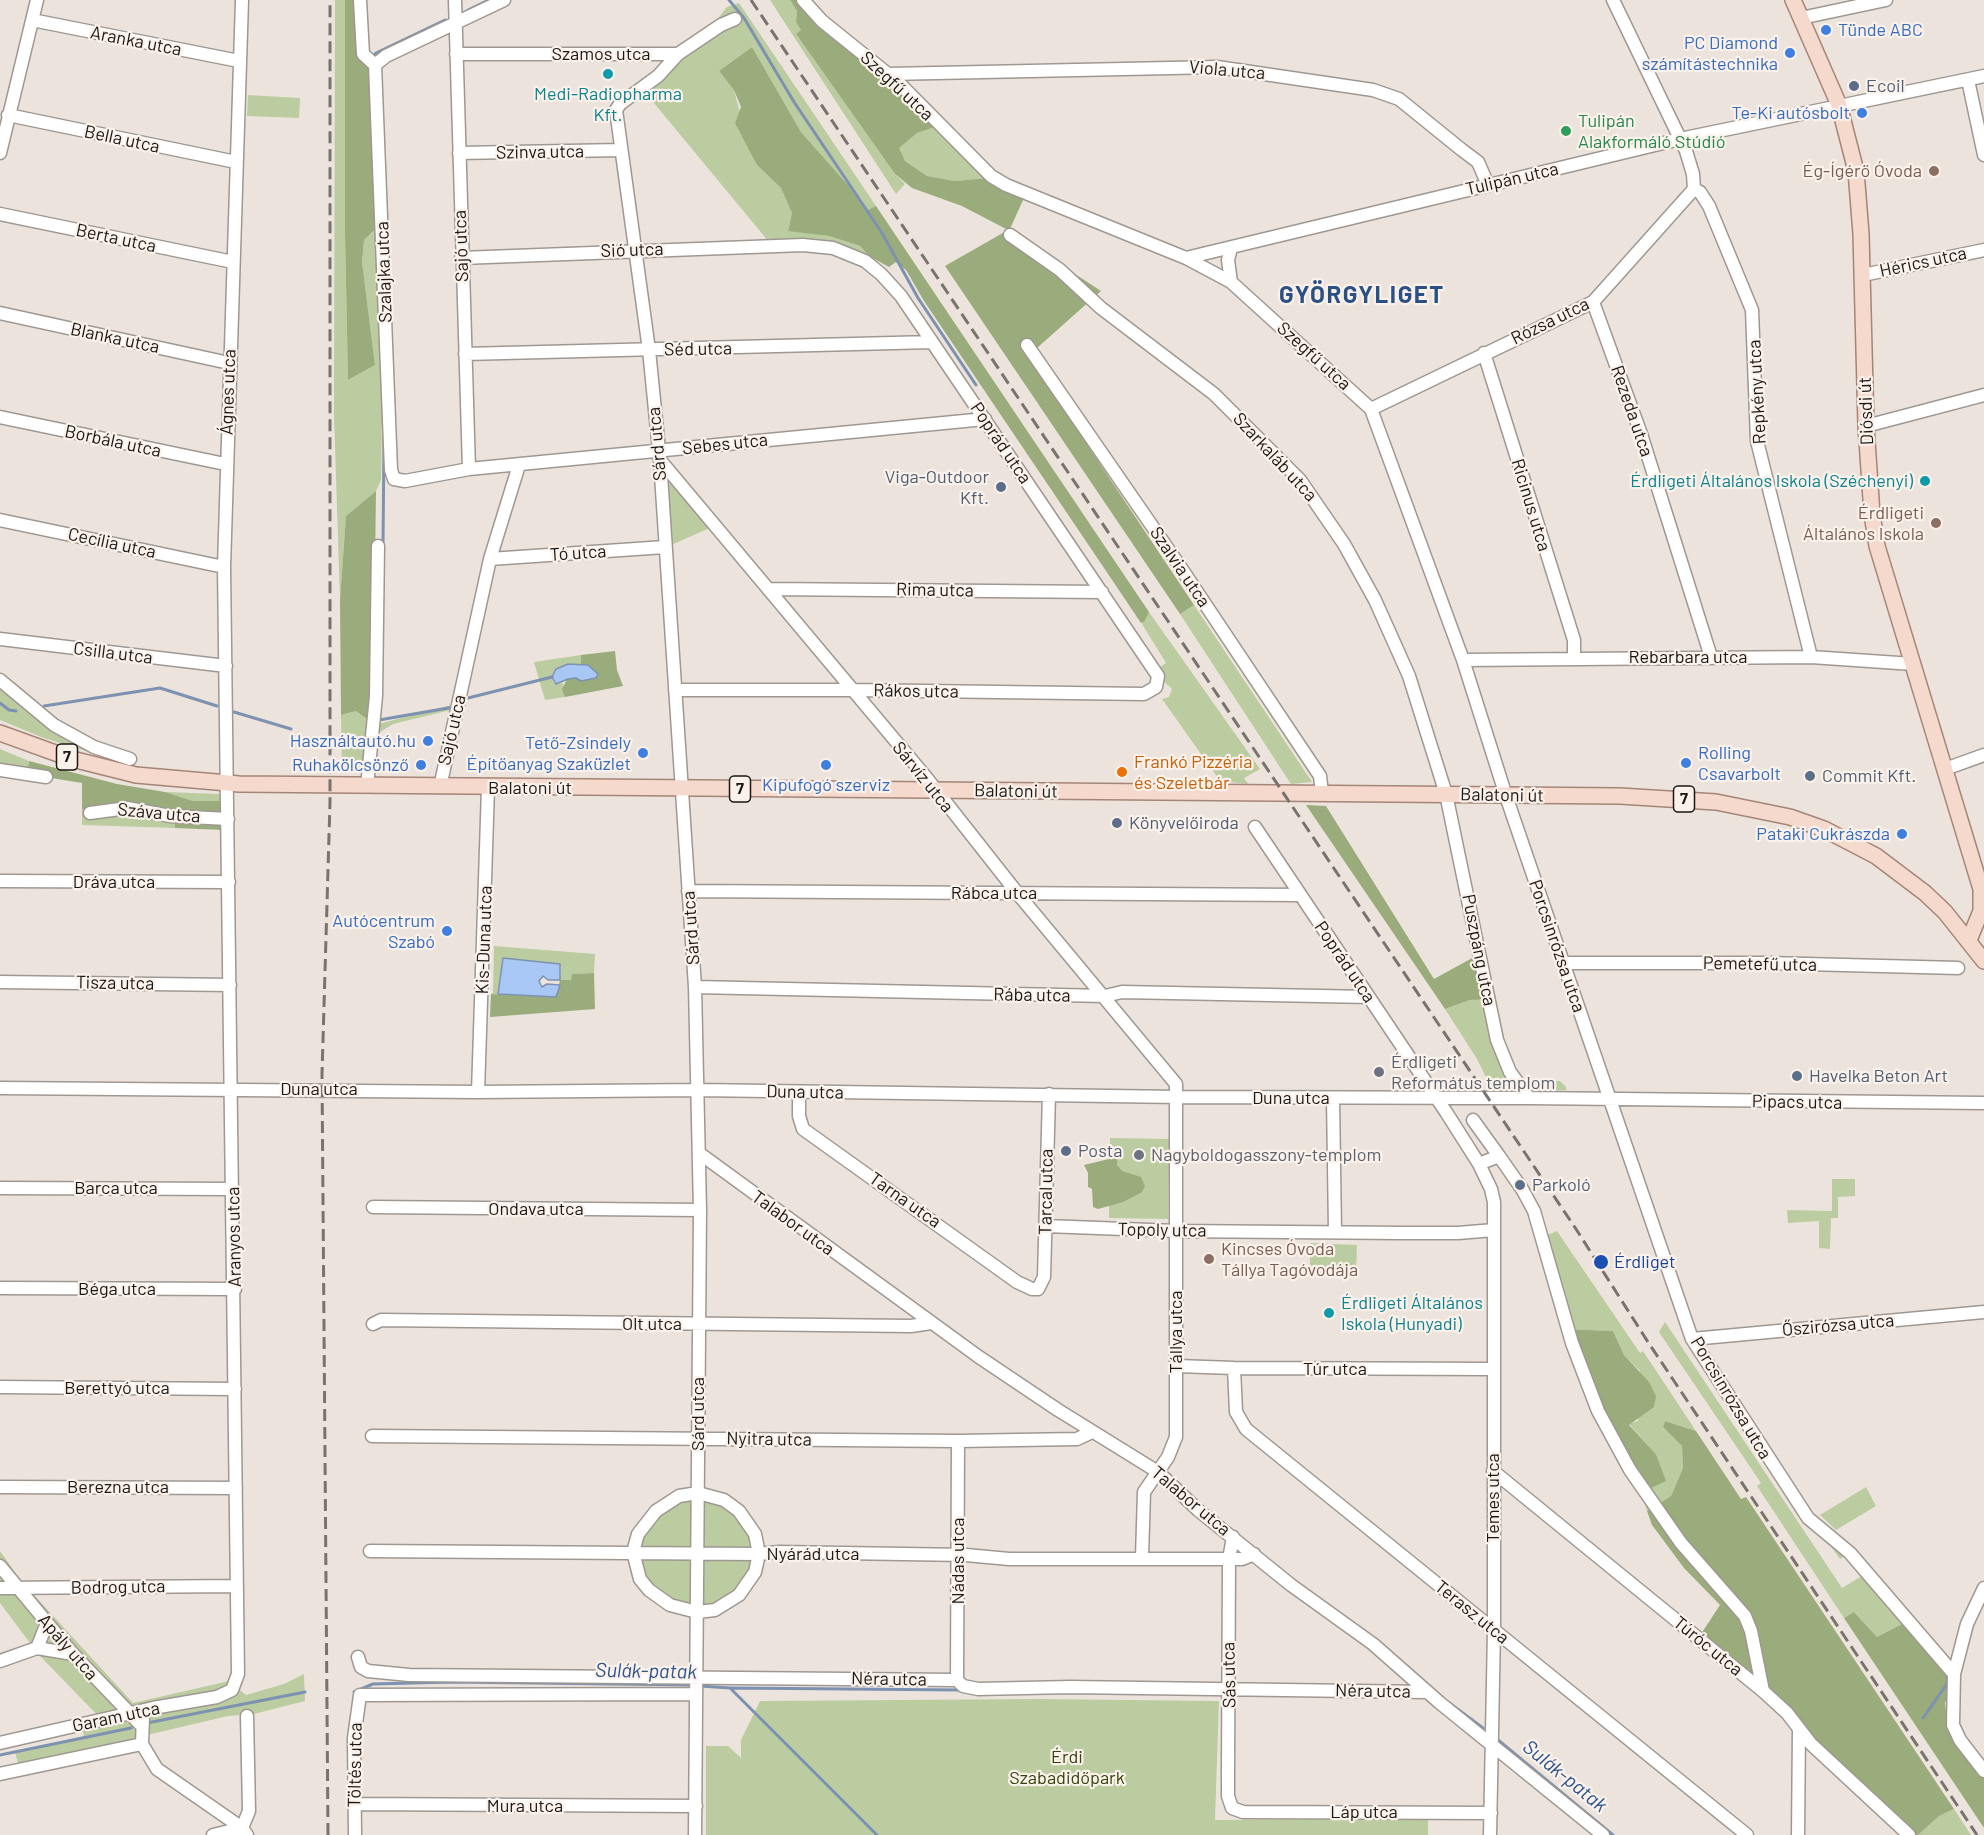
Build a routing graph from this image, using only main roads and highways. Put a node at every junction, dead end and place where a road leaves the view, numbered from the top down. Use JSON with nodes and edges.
{"nodes":[{"id":1,"x":1793,"y":0,"type":"edge"},
{"id":2,"x":0,"y":733,"type":"edge"},
{"id":3,"x":1982,"y":895,"type":"edge"},
{"id":4,"x":1954,"y":921,"type":"junction"},
{"id":5,"x":1975,"y":923,"type":"junction"},
{"id":6,"x":1977,"y":941,"type":"edge"},
{"id":7,"x":1984,"y":961,"type":"edge"}],
"edges":[{"from":1,"to":3,"type":"main road","name":"Diósdi út"},
{"from":2,"to":4,"type":"main road","name":"Balatoni út","number":"7"},
{"from":3,"to":5,"type":"main road","name":"Diósdi út"},
{"from":4,"to":5,"type":"main road"},
{"from":4,"to":6,"type":"main road","name":"Balatoni út","number":"7"},
{"from":5,"to":6,"type":"main road","name":"Diósdi út"},
{"from":6,"to":7,"type":"main road","name":"Balatoni út","number":"7"}]}
